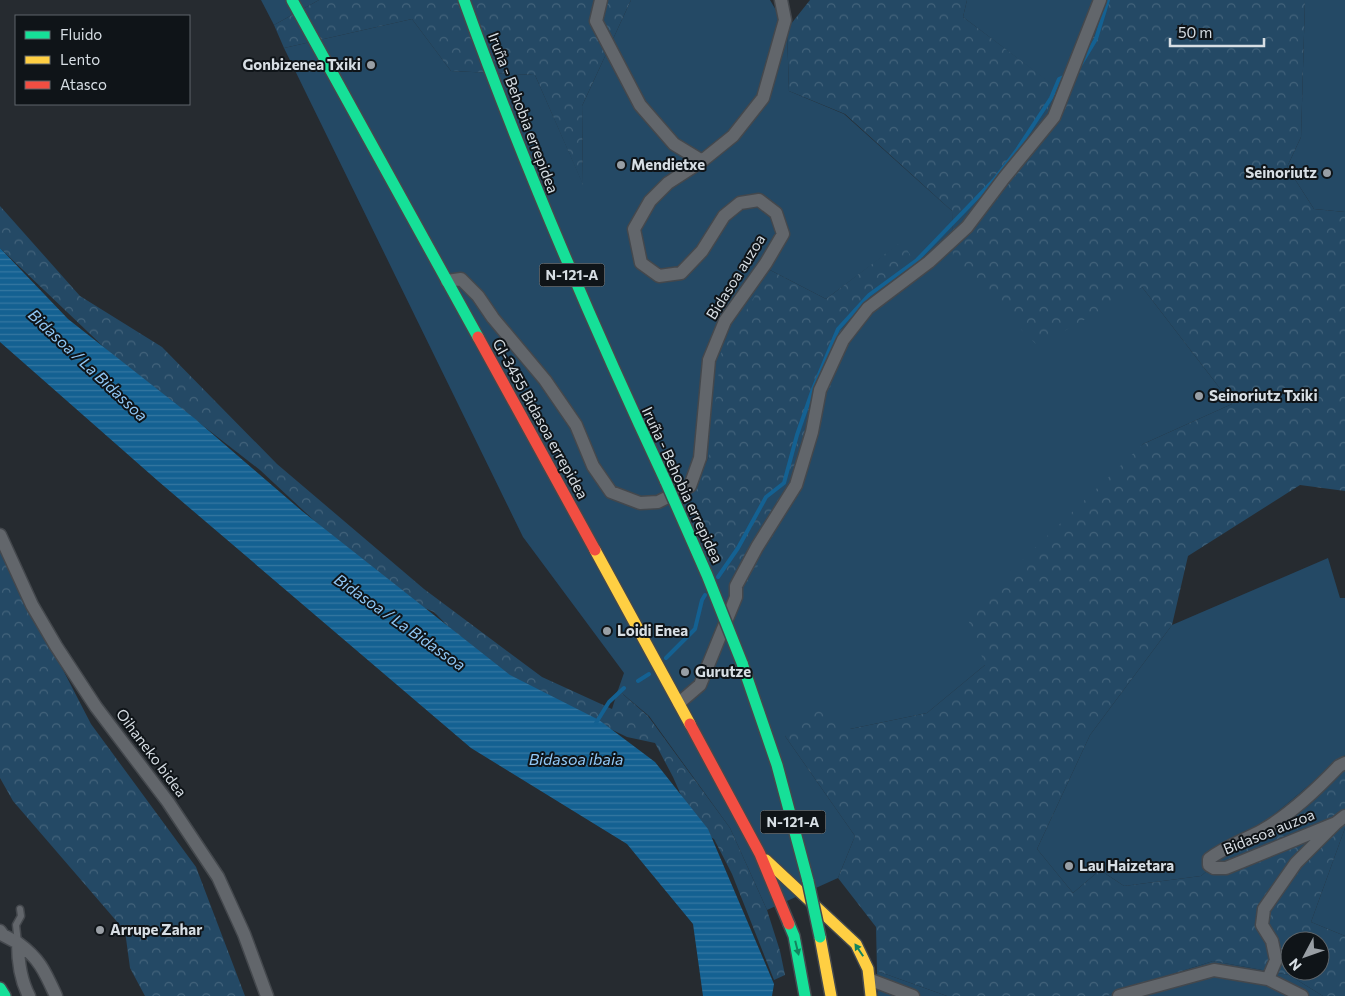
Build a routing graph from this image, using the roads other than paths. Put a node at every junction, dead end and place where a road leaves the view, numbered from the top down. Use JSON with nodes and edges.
{"nodes":[{"id":1,"x":292,"y":0,"type":"edge"},
{"id":2,"x":464,"y":0,"type":"edge"},
{"id":3,"x":601,"y":0,"type":"edge"},
{"id":4,"x":781,"y":0,"type":"edge"},
{"id":5,"x":1100,"y":0,"type":"edge"},
{"id":6,"x":702,"y":161,"type":"junction"},
{"id":7,"x":447,"y":281,"type":"junction"},
{"id":8,"x":0,"y":535,"type":"edge"},
{"id":9,"x":679,"y":703,"type":"junction"},
{"id":10,"x":1345,"y":762,"type":"edge"},
{"id":11,"x":1340,"y":819,"type":"edge"},
{"id":12,"x":760,"y":854,"type":"junction"},
{"id":13,"x":810,"y":902,"type":"junction"},
{"id":14,"x":20,"y":909,"type":"dead end"},
{"id":15,"x":792,"y":910,"type":"junction"},
{"id":16,"x":0,"y":931,"type":"edge"},
{"id":17,"x":18,"y":943,"type":"junction"},
{"id":18,"x":1268,"y":979,"type":"junction"},
{"id":19,"x":871,"y":980,"type":"junction"},
{"id":20,"x":0,"y":988,"type":"edge"},
{"id":21,"x":5,"y":996,"type":"edge"},
{"id":22,"x":29,"y":996,"type":"edge"},
{"id":23,"x":56,"y":996,"type":"edge"},
{"id":24,"x":266,"y":996,"type":"edge"},
{"id":25,"x":805,"y":996,"type":"edge"},
{"id":26,"x":830,"y":996,"type":"edge"},
{"id":27,"x":871,"y":996,"type":"edge"},
{"id":28,"x":913,"y":996,"type":"edge"},
{"id":29,"x":1119,"y":996,"type":"edge"},
{"id":30,"x":1302,"y":996,"type":"edge"}],
"edges":[{"from":1,"to":7,"type":"main road","name":"GI-3455 Bidasoa errepidea"},
{"from":2,"to":26,"type":"main road","name":"Iruña - Behobia errepidea","number":"N-121-A","bridge":true},
{"from":3,"to":6,"type":"street"},
{"from":4,"to":6,"type":"street","name":"Bidasoa auzoa"},
{"from":5,"to":9,"type":"street"},
{"from":6,"to":7,"type":"street","name":"Bidasoa auzoa"},
{"from":7,"to":9,"type":"main road","name":"GI-3455 Bidasoa errepidea"},
{"from":8,"to":24,"type":"street","name":"Oihaneko bidea"},
{"from":9,"to":12,"type":"main road","name":"GI-3455 Bidasoa errepidea"},
{"from":10,"to":11,"type":"street","name":"Bidasoa auzoa"},
{"from":11,"to":18,"type":"street","name":"Bidasoa auzoa"},
{"from":12,"to":13,"type":"main road"},
{"from":12,"to":15,"type":"main road"},
{"from":13,"to":15,"type":"main road"},
{"from":19,"to":13,"type":"main road","one_way":true},
{"from":14,"to":17,"type":"lane"},
{"from":15,"to":25,"type":"main road","one_way":true},
{"from":16,"to":17,"type":"street"},
{"from":17,"to":22,"type":"street"},
{"from":17,"to":23,"type":"street"},
{"from":18,"to":29,"type":"street"},
{"from":18,"to":30,"type":"street"},
{"from":19,"to":27,"type":"main road"},
{"from":19,"to":28,"type":"street"},
{"from":20,"to":21,"type":"main road"}]}
